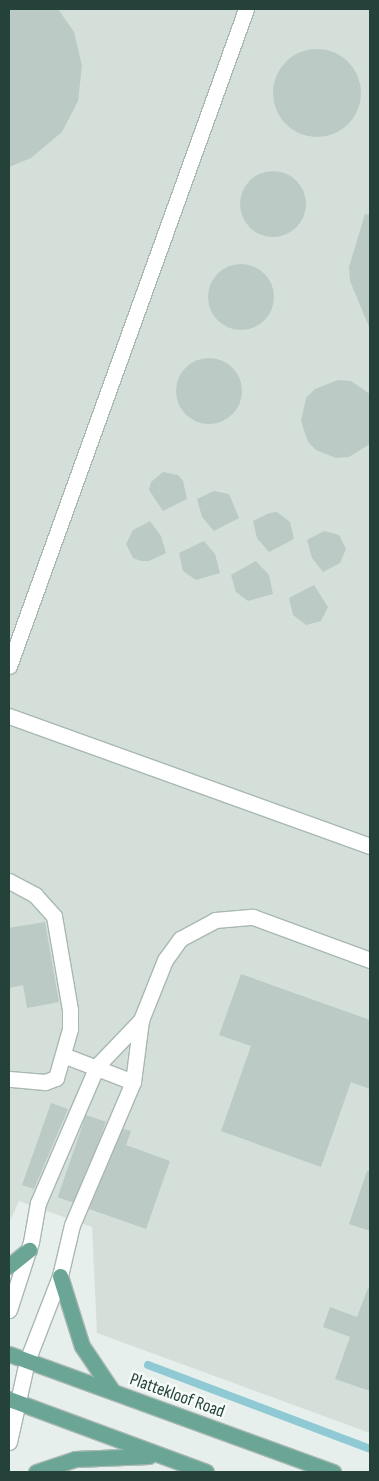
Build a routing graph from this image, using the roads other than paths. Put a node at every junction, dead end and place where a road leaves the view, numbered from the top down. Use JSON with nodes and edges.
{"nodes":[{"id":1,"x":246,"y":9,"type":"edge"},
{"id":2,"x":9,"y":666,"type":"edge"},
{"id":3,"x":9,"y":716,"type":"edge"},
{"id":4,"x":370,"y":846,"type":"edge"},
{"id":5,"x":9,"y":881,"type":"edge"},
{"id":6,"x":370,"y":960,"type":"edge"},
{"id":7,"x":141,"y":1020,"type":"junction"},
{"id":8,"x":63,"y":1055,"type":"junction"},
{"id":9,"x":97,"y":1066,"type":"junction"},
{"id":10,"x":9,"y":1079,"type":"edge"},
{"id":11,"x":133,"y":1082,"type":"junction"},
{"id":12,"x":29,"y":1250,"type":"junction"},
{"id":13,"x":9,"y":1266,"type":"edge"},
{"id":14,"x":60,"y":1276,"type":"junction"},
{"id":15,"x":9,"y":1310,"type":"edge"},
{"id":16,"x":9,"y":1354,"type":"edge"},
{"id":17,"x":27,"y":1361,"type":"junction"},
{"id":18,"x":113,"y":1392,"type":"junction"},
{"id":19,"x":13,"y":1401,"type":"edge"},
{"id":20,"x":9,"y":1442,"type":"edge"},
{"id":21,"x":161,"y":1456,"type":"junction"},
{"id":22,"x":36,"y":1472,"type":"edge"},
{"id":23,"x":206,"y":1472,"type":"edge"},
{"id":24,"x":333,"y":1472,"type":"edge"}],
"edges":[{"from":1,"to":2,"type":"street"},
{"from":3,"to":4,"type":"street"},
{"from":5,"to":8,"type":"street"},
{"from":6,"to":7,"type":"street"},
{"from":7,"to":9,"type":"street"},
{"from":7,"to":11,"type":"street"},
{"from":8,"to":9,"type":"street"},
{"from":8,"to":10,"type":"street"},
{"from":9,"to":11,"type":"street"},
{"from":9,"to":12,"type":"street"},
{"from":11,"to":14,"type":"street"},
{"from":12,"to":13,"type":"main road"},
{"from":12,"to":15,"type":"street"},
{"from":14,"to":17,"type":"street"},
{"from":14,"to":18,"type":"main road"},
{"from":16,"to":17,"type":"main road","name":"Plattekloof Road"},
{"from":17,"to":18,"type":"main road","name":"Plattekloof Road"},
{"from":17,"to":19,"type":"street"},
{"from":18,"to":24,"type":"main road","name":"Plattekloof Road"},
{"from":19,"to":20,"type":"street"},
{"from":19,"to":21,"type":"main road"},
{"from":21,"to":22,"type":"main road"},
{"from":21,"to":23,"type":"main road"}]}
